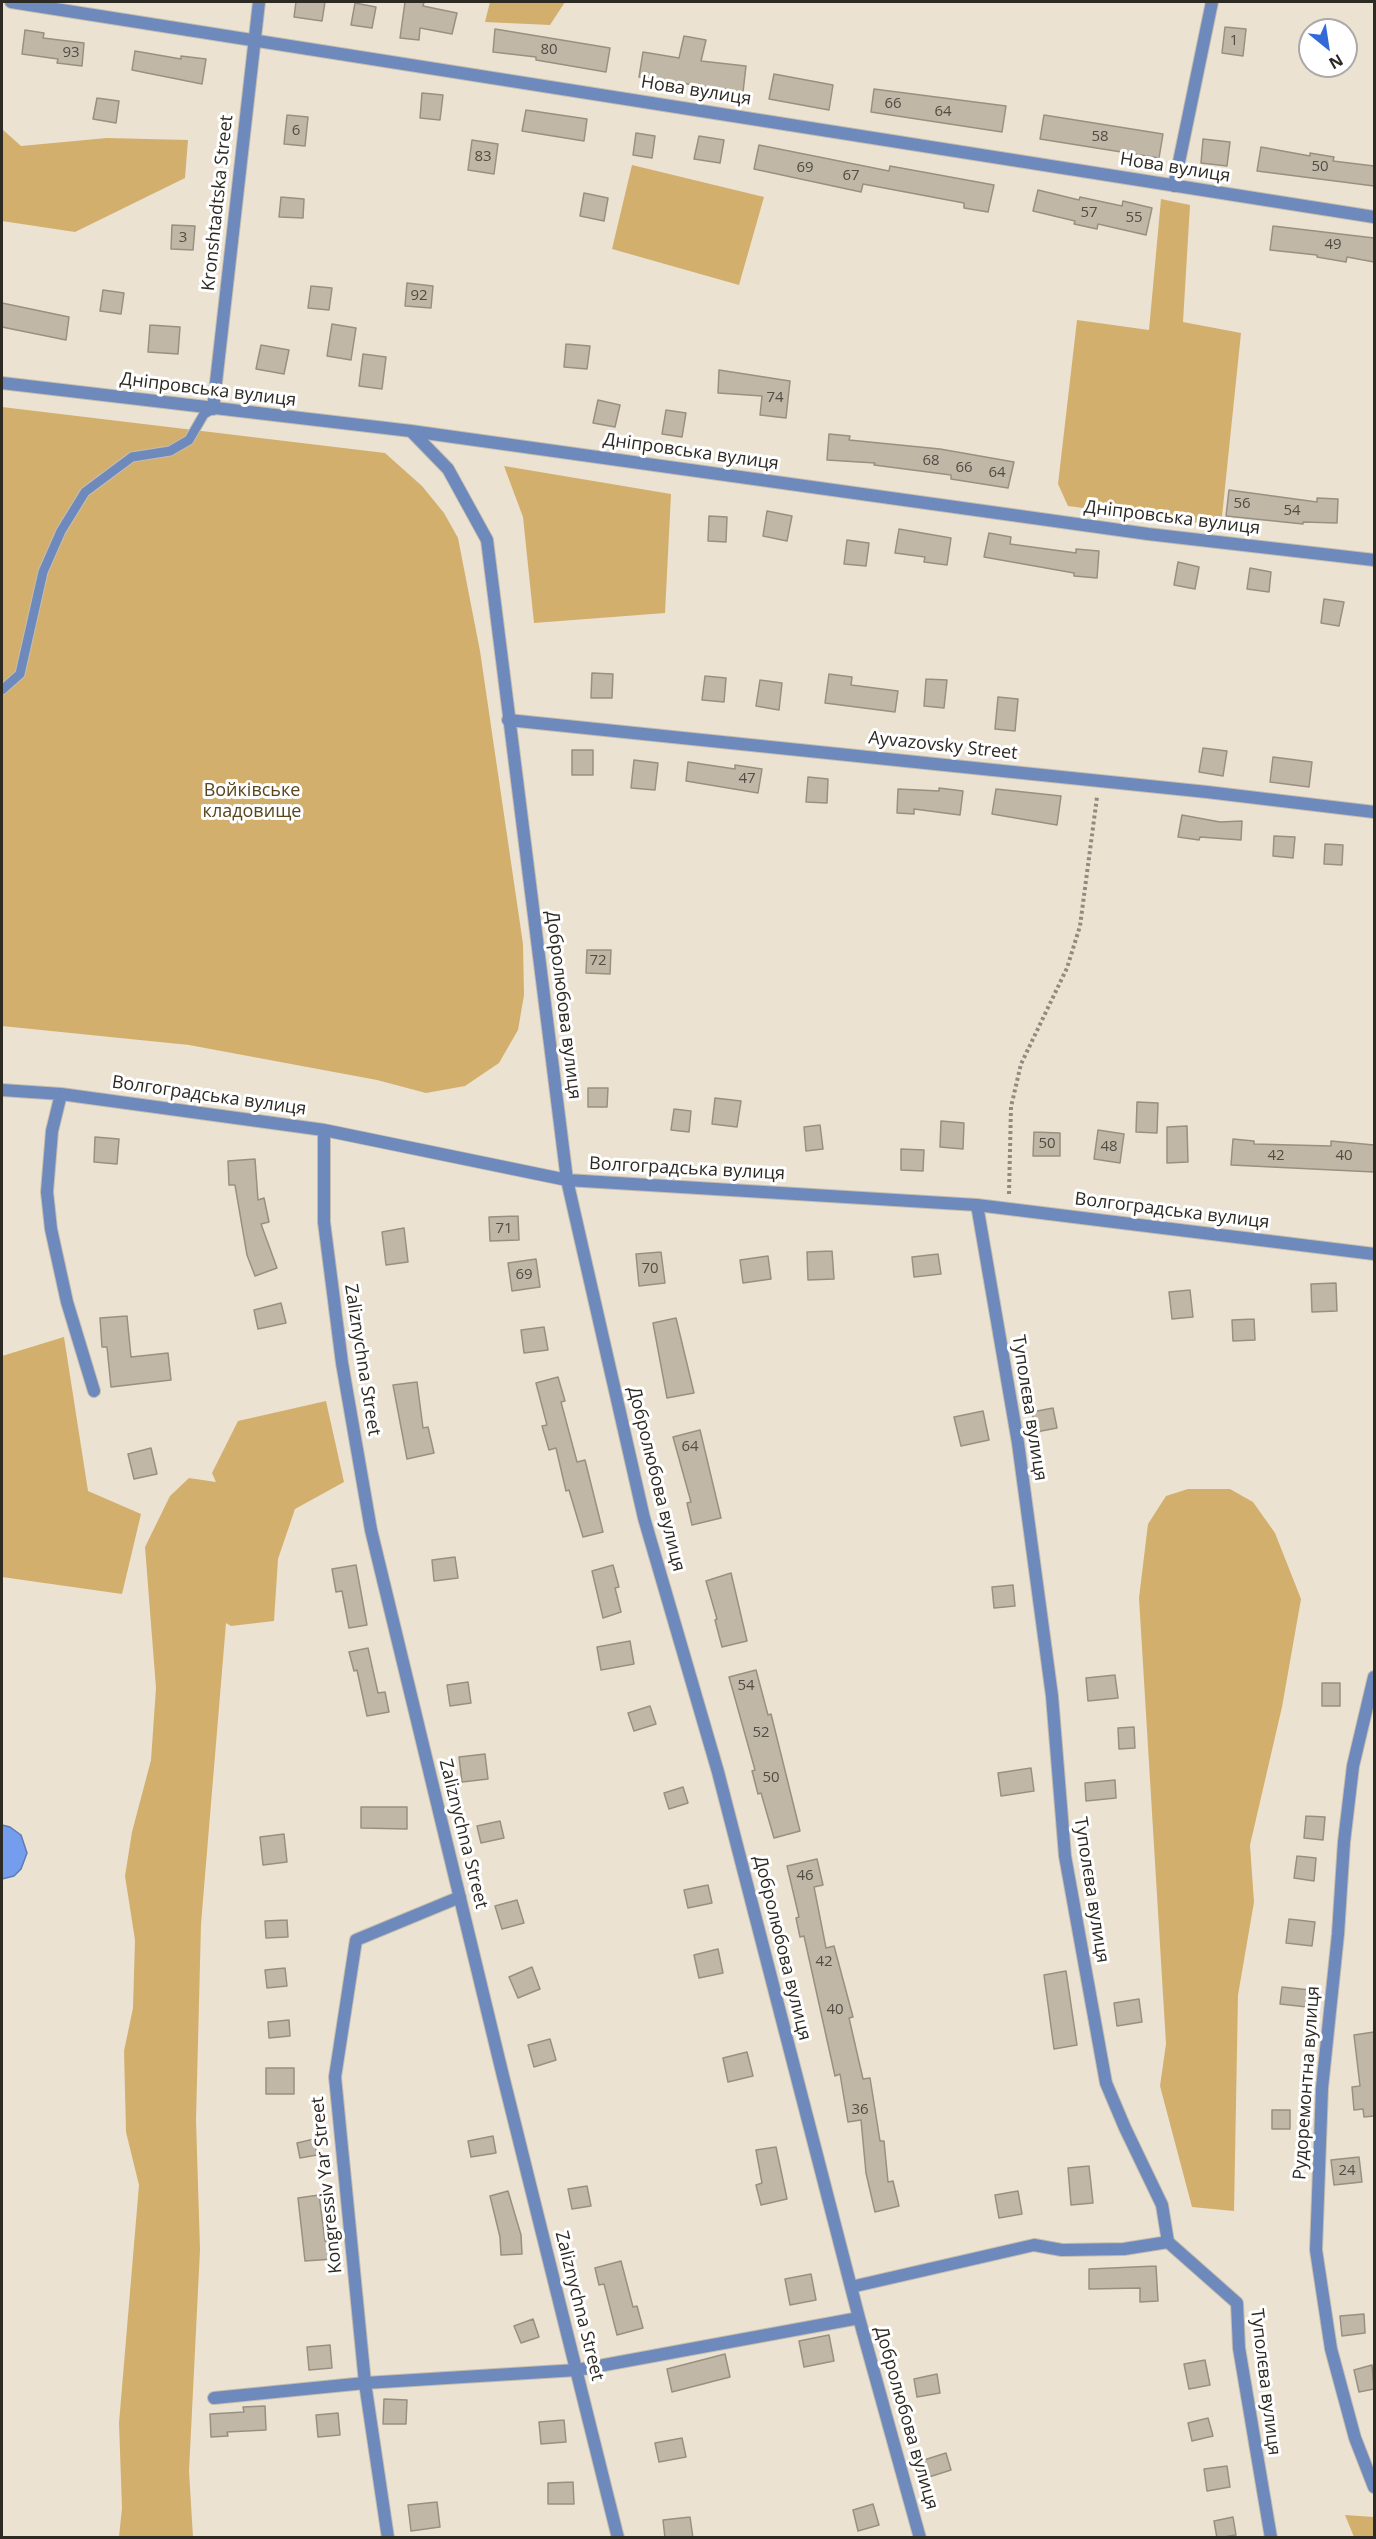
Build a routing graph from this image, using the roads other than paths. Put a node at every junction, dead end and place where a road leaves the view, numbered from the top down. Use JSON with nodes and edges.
{"nodes":[{"id":1,"x":11,"y":2,"type":"edge"},
{"id":2,"x":259,"y":2,"type":"edge"},
{"id":3,"x":1212,"y":2,"type":"edge"},
{"id":4,"x":255,"y":38,"type":"junction"},
{"id":5,"x":1174,"y":186,"type":"junction"},
{"id":6,"x":1374,"y":217,"type":"edge"},
{"id":7,"x":2,"y":383,"type":"edge"},
{"id":8,"x":213,"y":409,"type":"junction"},
{"id":9,"x":411,"y":431,"type":"junction"},
{"id":10,"x":1374,"y":560,"type":"edge"},
{"id":11,"x":2,"y":690,"type":"edge"},
{"id":12,"x":508,"y":720,"type":"junction"},
{"id":13,"x":1374,"y":812,"type":"edge"},
{"id":14,"x":2,"y":1089,"type":"edge"},
{"id":15,"x":61,"y":1094,"type":"junction"},
{"id":16,"x":324,"y":1130,"type":"junction"},
{"id":17,"x":567,"y":1180,"type":"junction"},
{"id":18,"x":977,"y":1205,"type":"junction"},
{"id":19,"x":1374,"y":1254,"type":"edge"},
{"id":20,"x":94,"y":1391,"type":"dead end"},
{"id":21,"x":1374,"y":1677,"type":"edge"},
{"id":22,"x":460,"y":1897,"type":"junction"},
{"id":23,"x":1168,"y":2242,"type":"junction"},
{"id":24,"x":851,"y":2287,"type":"junction"},
{"id":25,"x":859,"y":2318,"type":"junction"},
{"id":26,"x":577,"y":2370,"type":"junction"},
{"id":27,"x":365,"y":2383,"type":"junction"},
{"id":28,"x":214,"y":2398,"type":"dead end"},
{"id":29,"x":1374,"y":2487,"type":"edge"},
{"id":30,"x":388,"y":2538,"type":"edge"},
{"id":31,"x":618,"y":2538,"type":"edge"},
{"id":32,"x":920,"y":2538,"type":"edge"},
{"id":33,"x":1271,"y":2538,"type":"edge"}],
"edges":[{"from":1,"to":4,"type":"street","name":"Нова вулиця"},
{"from":2,"to":4,"type":"street","name":"Kronshtadtska Street"},
{"from":3,"to":5,"type":"street"},
{"from":4,"to":5,"type":"street","name":"Нова вулиця"},
{"from":4,"to":8,"type":"street","name":"Kronshtadtska Street"},
{"from":5,"to":6,"type":"street","name":"Нова вулиця"},
{"from":7,"to":8,"type":"street","name":"Дніпровська вулиця"},
{"from":8,"to":9,"type":"street","name":"Дніпровська вулиця"},
{"from":8,"to":11,"type":"lane"},
{"from":9,"to":10,"type":"street","name":"Дніпровська вулиця"},
{"from":9,"to":12,"type":"street","name":"Добролюбова вулиця"},
{"from":12,"to":13,"type":"street","name":"Ayvazovsky Street"},
{"from":12,"to":17,"type":"street","name":"Добролюбова вулиця"},
{"from":14,"to":15,"type":"street","name":"Волгоградська вулиця"},
{"from":15,"to":16,"type":"street","name":"Волгоградська вулиця"},
{"from":15,"to":20,"type":"street"},
{"from":16,"to":17,"type":"street","name":"Волгоградська вулиця"},
{"from":16,"to":22,"type":"street","name":"Zaliznychna Street"},
{"from":17,"to":18,"type":"street","name":"Волгоградська вулиця"},
{"from":17,"to":24,"type":"street","name":"Добролюбова вулиця"},
{"from":18,"to":19,"type":"street","name":"Волгоградська вулиця"},
{"from":18,"to":23,"type":"street","name":"Туполєва вулиця"},
{"from":21,"to":29,"type":"street","name":"Рудоремонтна вулиця"},
{"from":22,"to":26,"type":"street","name":"Zaliznychna Street"},
{"from":22,"to":27,"type":"street","name":"Kongressiv Yar Street"},
{"from":23,"to":24,"type":"street"},
{"from":23,"to":33,"type":"street","name":"Туполєва вулиця"},
{"from":24,"to":25,"type":"street","name":"Добролюбова вулиця"},
{"from":25,"to":26,"type":"street"},
{"from":25,"to":32,"type":"street","name":"Добролюбова вулиця"},
{"from":26,"to":27,"type":"street"},
{"from":26,"to":31,"type":"street","name":"Zaliznychna Street"},
{"from":27,"to":28,"type":"street"},
{"from":27,"to":30,"type":"street","name":"Kongressiv Yar Street"}]}
